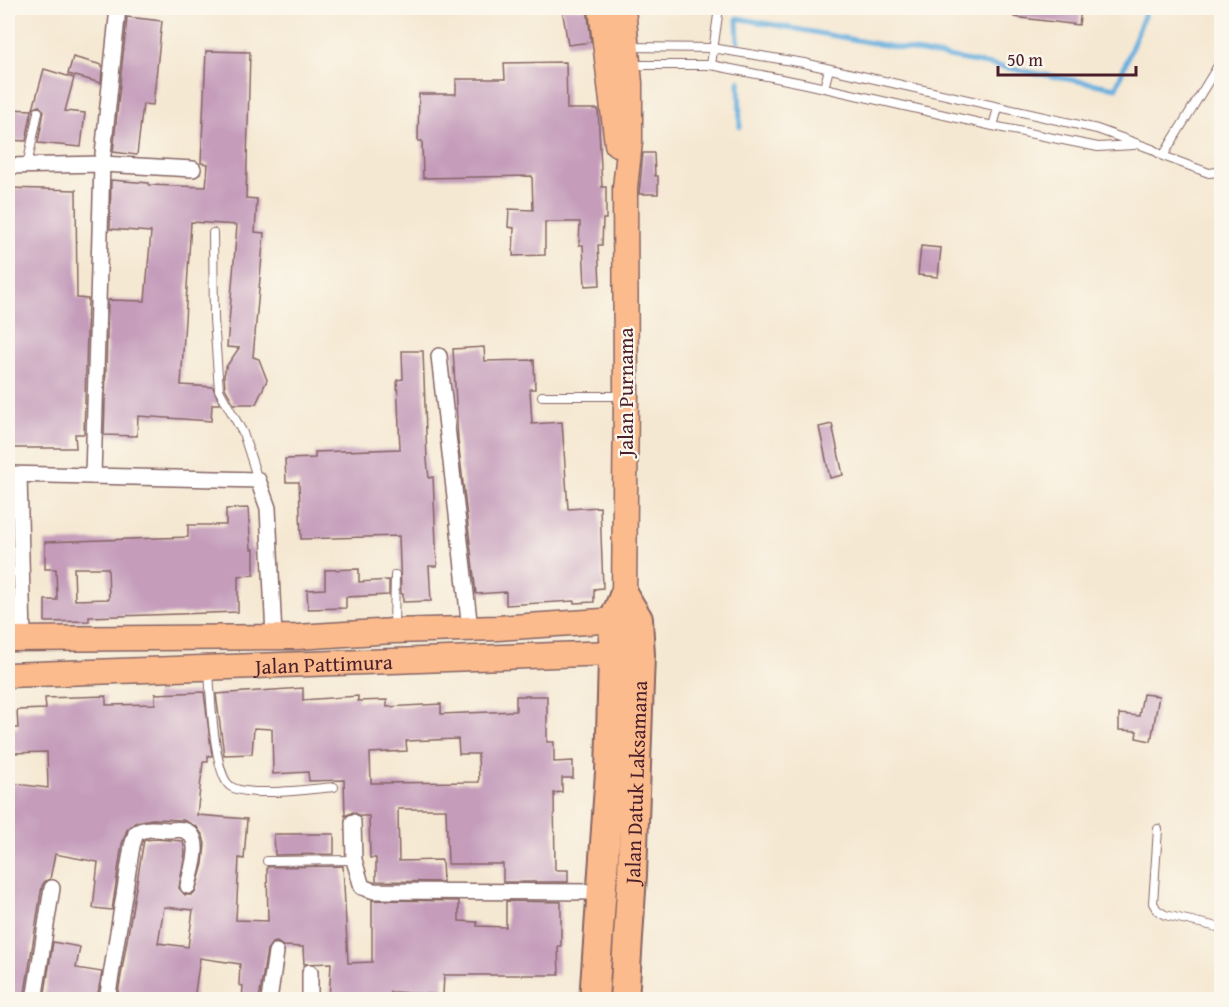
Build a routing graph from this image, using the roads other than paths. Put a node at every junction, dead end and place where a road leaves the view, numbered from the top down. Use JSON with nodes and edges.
{"nodes":[{"id":1,"x":118,"y":8,"type":"edge"},
{"id":2,"x":601,"y":8,"type":"edge"},
{"id":3,"x":623,"y":8,"type":"edge"},
{"id":4,"x":719,"y":8,"type":"edge"},
{"id":5,"x":712,"y":48,"type":"junction"},
{"id":6,"x":618,"y":56,"type":"junction"},
{"id":7,"x":1221,"y":58,"type":"edge"},
{"id":8,"x":711,"y":65,"type":"junction"},
{"id":9,"x":829,"y":69,"type":"junction"},
{"id":10,"x":824,"y":88,"type":"junction"},
{"id":11,"x":998,"y":108,"type":"junction"},
{"id":12,"x":38,"y":112,"type":"dead end"},
{"id":13,"x":993,"y":126,"type":"junction"},
{"id":14,"x":1138,"y":145,"type":"junction"},
{"id":15,"x":1163,"y":156,"type":"junction"},
{"id":16,"x":102,"y":164,"type":"junction"},
{"id":17,"x":8,"y":166,"type":"edge"},
{"id":18,"x":27,"y":166,"type":"junction"},
{"id":19,"x":1221,"y":168,"type":"edge"},
{"id":20,"x":193,"y":169,"type":"dead end"},
{"id":21,"x":213,"y":233,"type":"dead end"},
{"id":22,"x":439,"y":356,"type":"dead end"},
{"id":23,"x":542,"y":396,"type":"dead end"},
{"id":24,"x":626,"y":396,"type":"junction"},
{"id":25,"x":13,"y":474,"type":"edge"},
{"id":26,"x":93,"y":476,"type":"junction"},
{"id":27,"x":258,"y":480,"type":"junction"},
{"id":28,"x":15,"y":572,"type":"edge"},
{"id":29,"x":395,"y":575,"type":"dead end"},
{"id":30,"x":625,"y":612,"type":"junction"},
{"id":31,"x":470,"y":629,"type":"junction"},
{"id":32,"x":394,"y":631,"type":"junction"},
{"id":33,"x":274,"y":637,"type":"junction"},
{"id":34,"x":15,"y":639,"type":"edge"},
{"id":35,"x":612,"y":653,"type":"junction"},
{"id":36,"x":640,"y":655,"type":"junction"},
{"id":37,"x":209,"y":668,"type":"junction"},
{"id":38,"x":8,"y":675,"type":"edge"},
{"id":39,"x":334,"y":787,"type":"dead end"},
{"id":40,"x":353,"y":822,"type":"dead end"},
{"id":41,"x":1158,"y":829,"type":"dead end"},
{"id":42,"x":354,"y":860,"type":"junction"},
{"id":43,"x":267,"y":861,"type":"dead end"},
{"id":44,"x":188,"y":886,"type":"dead end"},
{"id":45,"x":52,"y":888,"type":"dead end"},
{"id":46,"x":602,"y":892,"type":"junction"},
{"id":47,"x":1221,"y":928,"type":"edge"},
{"id":48,"x":276,"y":952,"type":"dead end"},
{"id":49,"x":310,"y":972,"type":"dead end"},
{"id":50,"x":34,"y":999,"type":"edge"},
{"id":51,"x":107,"y":999,"type":"edge"},
{"id":52,"x":269,"y":999,"type":"edge"},
{"id":53,"x":310,"y":999,"type":"edge"},
{"id":54,"x":594,"y":999,"type":"edge"},
{"id":55,"x":624,"y":999,"type":"edge"}],
"edges":[{"from":1,"to":16,"type":"street"},
{"from":2,"to":6,"type":"main road","name":"Jalan Purnama"},
{"from":3,"to":6,"type":"main road","name":"Jalan Purnama"},
{"from":4,"to":5,"type":"lane"},
{"from":5,"to":6,"type":"lane"},
{"from":5,"to":8,"type":"lane"},
{"from":5,"to":9,"type":"lane"},
{"from":6,"to":8,"type":"lane"},
{"from":6,"to":24,"type":"main road","name":"Jalan Purnama"},
{"from":7,"to":15,"type":"lane"},
{"from":8,"to":10,"type":"lane"},
{"from":9,"to":10,"type":"lane"},
{"from":9,"to":11,"type":"lane"},
{"from":10,"to":13,"type":"lane"},
{"from":11,"to":13,"type":"lane"},
{"from":11,"to":14,"type":"lane"},
{"from":12,"to":18,"type":"lane"},
{"from":13,"to":14,"type":"lane"},
{"from":14,"to":15,"type":"lane"},
{"from":15,"to":19,"type":"lane"},
{"from":16,"to":18,"type":"street"},
{"from":16,"to":20,"type":"street"},
{"from":16,"to":26,"type":"street"},
{"from":17,"to":18,"type":"street"},
{"from":21,"to":27,"type":"lane"},
{"from":22,"to":31,"type":"street"},
{"from":23,"to":24,"type":"lane"},
{"from":24,"to":30,"type":"main road","name":"Jalan Purnama"},
{"from":25,"to":26,"type":"street"},
{"from":25,"to":28,"type":"street"},
{"from":26,"to":27,"type":"street"},
{"from":27,"to":33,"type":"street"},
{"from":28,"to":34,"type":"street"},
{"from":29,"to":32,"type":"lane"},
{"from":30,"to":31,"type":"main road","name":"Jalan Pattimura"},
{"from":30,"to":35,"type":"highway"},
{"from":30,"to":36,"type":"highway","name":"Jalan Datuk Laksamana"},
{"from":31,"to":32,"type":"main road","name":"Jalan Pattimura"},
{"from":32,"to":33,"type":"main road","name":"Jalan Pattimura"},
{"from":33,"to":34,"type":"main road","name":"Jalan Pattimura"},
{"from":35,"to":36,"type":"main road","name":"Jalan Pattimura"},
{"from":35,"to":37,"type":"main road","name":"Jalan Pattimura"},
{"from":35,"to":46,"type":"highway"},
{"from":36,"to":55,"type":"highway","name":"Jalan Datuk Laksamana"},
{"from":37,"to":38,"type":"main road","name":"Jalan Pattimura"},
{"from":37,"to":39,"type":"lane"},
{"from":40,"to":42,"type":"street"},
{"from":41,"to":47,"type":"lane"},
{"from":42,"to":43,"type":"lane"},
{"from":42,"to":46,"type":"street"},
{"from":44,"to":51,"type":"street"},
{"from":45,"to":50,"type":"street"},
{"from":46,"to":54,"type":"highway"},
{"from":48,"to":52,"type":"street"},
{"from":49,"to":53,"type":"street"}]}
